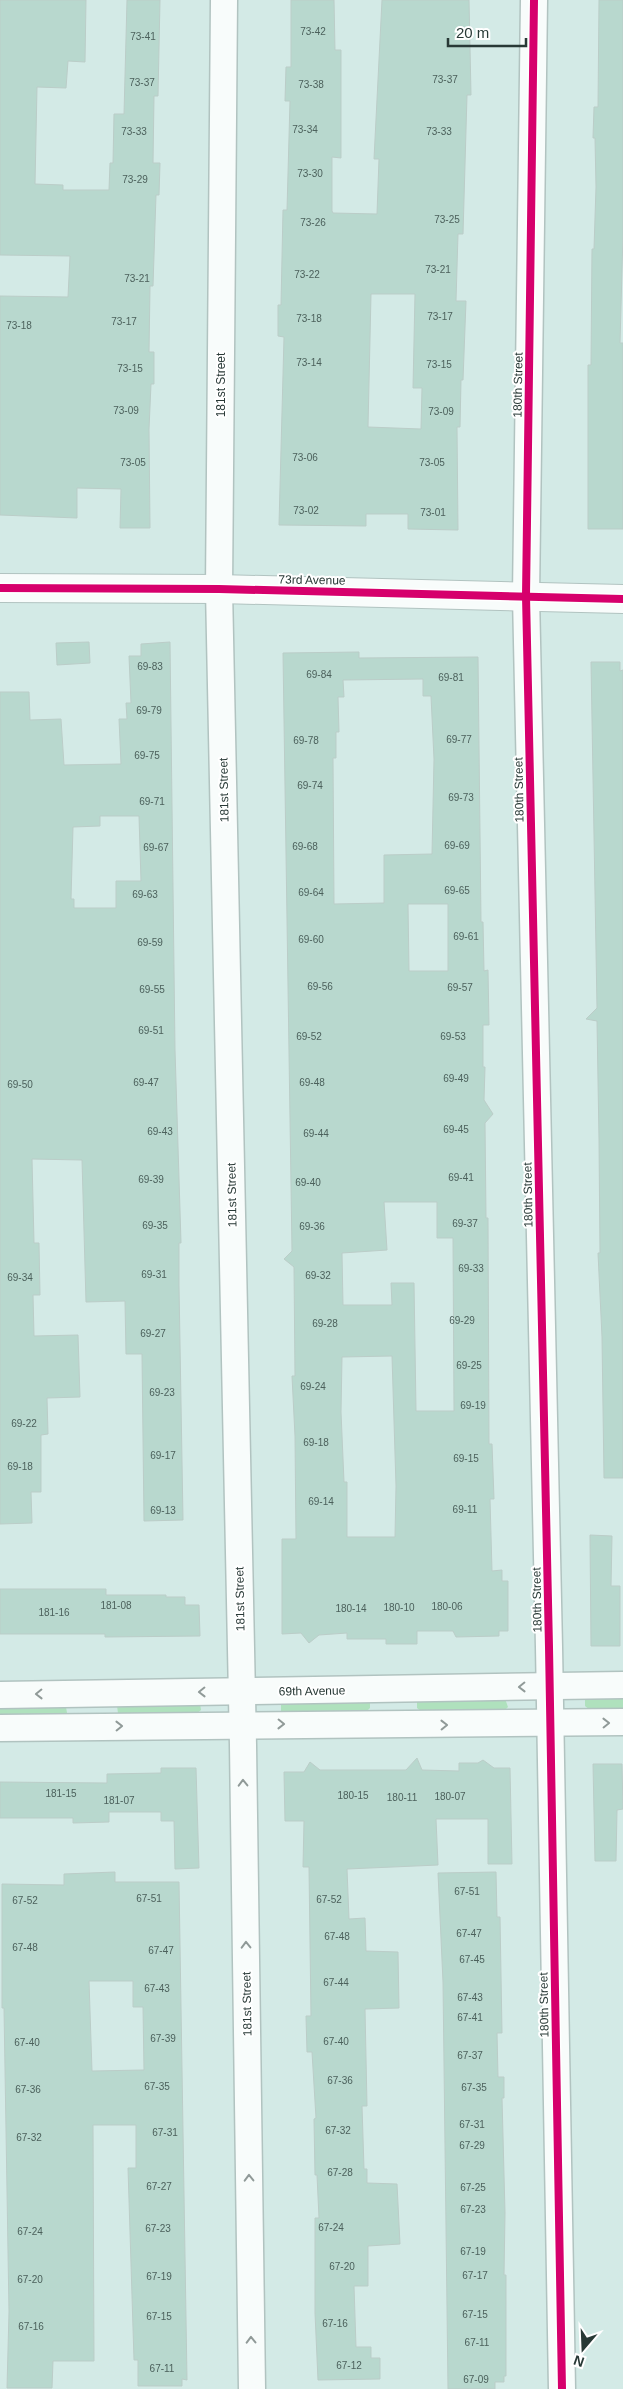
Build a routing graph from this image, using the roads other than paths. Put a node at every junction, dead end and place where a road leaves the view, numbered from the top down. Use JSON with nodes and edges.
{"nodes":[{"id":1,"x":224,"y":0,"type":"edge"},
{"id":2,"x":534,"y":0,"type":"edge"},
{"id":3,"x":0,"y":588,"type":"edge"},
{"id":4,"x":219,"y":589,"type":"junction"},
{"id":5,"x":526,"y":596,"type":"junction"},
{"id":6,"x":623,"y":599,"type":"edge"},
{"id":7,"x":623,"y":1685,"type":"edge"},
{"id":8,"x":550,"y":1686,"type":"junction"},
{"id":9,"x":394,"y":1689,"type":"junction"},
{"id":10,"x":242,"y":1692,"type":"junction"},
{"id":11,"x":90,"y":1694,"type":"junction"},
{"id":12,"x":0,"y":1695,"type":"edge"},
{"id":13,"x":623,"y":1722,"type":"edge"},
{"id":14,"x":550,"y":1723,"type":"junction"},
{"id":15,"x":242,"y":1724,"type":"junction"},
{"id":16,"x":89,"y":1726,"type":"junction"},
{"id":17,"x":396,"y":1726,"type":"junction"},
{"id":18,"x":0,"y":1728,"type":"edge"},
{"id":19,"x":252,"y":2389,"type":"edge"},
{"id":20,"x":562,"y":2389,"type":"edge"}],
"edges":[{"from":1,"to":4,"type":"street","name":"181st Street"},
{"from":2,"to":5,"type":"street","name":"180th Street"},
{"from":3,"to":4,"type":"street","name":"73rd Avenue"},
{"from":4,"to":5,"type":"street","name":"73rd Avenue"},
{"from":4,"to":10,"type":"street","name":"181st Street"},
{"from":5,"to":6,"type":"street","name":"73rd Avenue"},
{"from":5,"to":8,"type":"street","name":"180th Street"},
{"from":7,"to":8,"type":"street","name":"69th Avenue"},
{"from":8,"to":9,"type":"street","name":"69th Avenue","one_way":true},
{"from":8,"to":14,"type":"street","name":"180th Street"},
{"from":9,"to":10,"type":"street","name":"69th Avenue"},
{"from":9,"to":17,"type":"street"},
{"from":10,"to":11,"type":"street","name":"69th Avenue","one_way":true},
{"from":10,"to":15,"type":"street","name":"181st Street"},
{"from":11,"to":12,"type":"street","name":"69th Avenue","one_way":true},
{"from":11,"to":16,"type":"street"},
{"from":14,"to":13,"type":"street","one_way":true},
{"from":17,"to":14,"type":"street","one_way":true},
{"from":14,"to":20,"type":"street","name":"180th Street"},
{"from":16,"to":15,"type":"street","one_way":true},
{"from":15,"to":17,"type":"street","one_way":true},
{"from":19,"to":15,"type":"street","name":"181st Street","one_way":true},
{"from":16,"to":18,"type":"street"}]}
